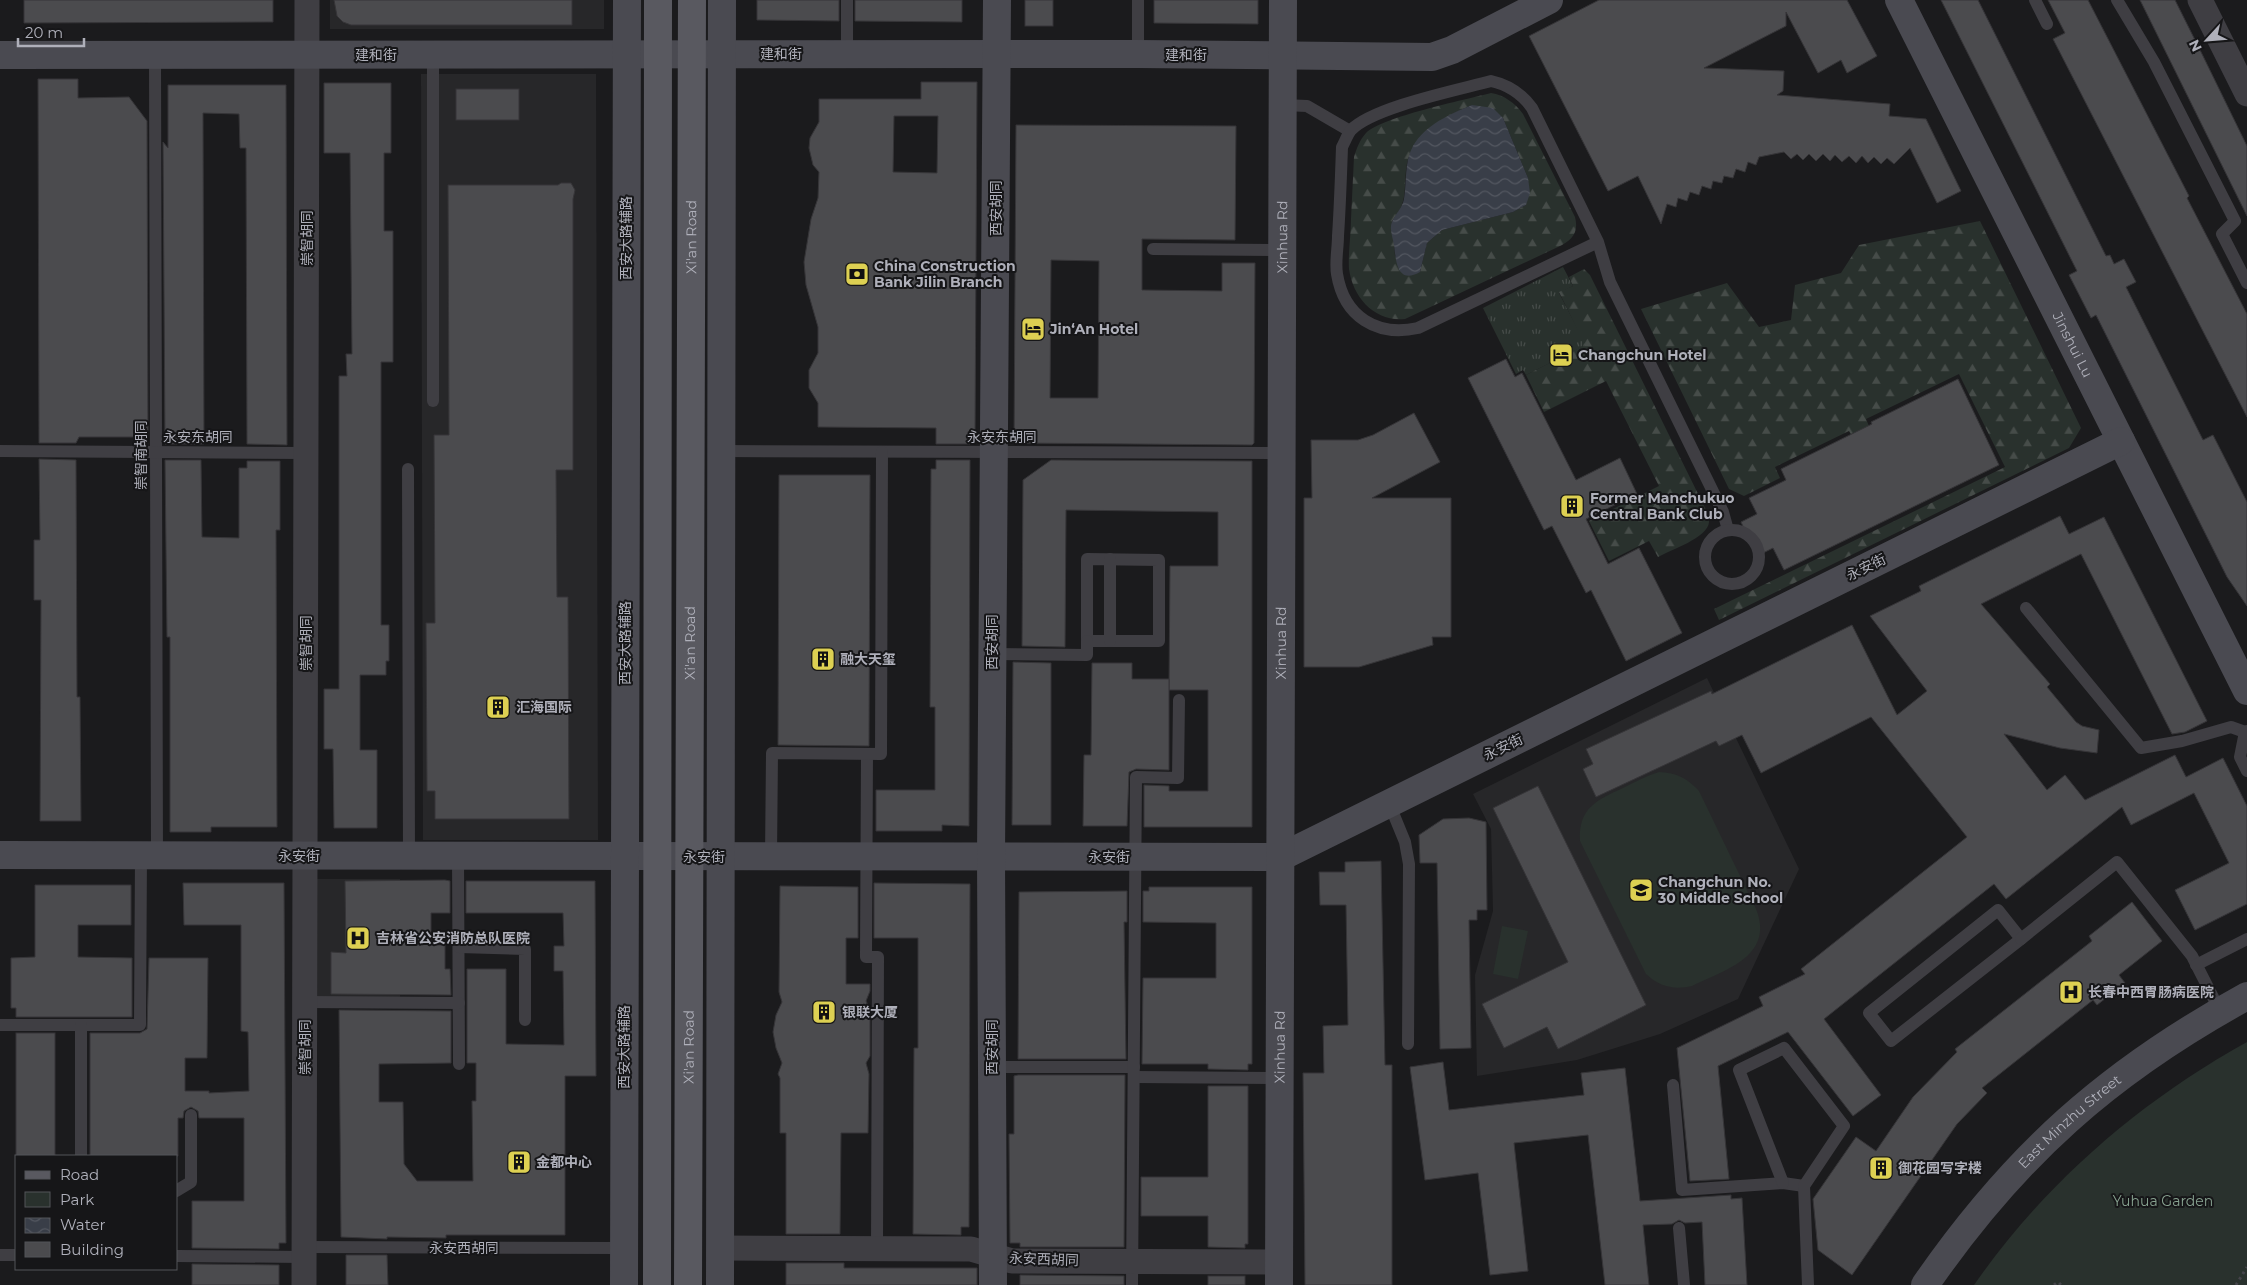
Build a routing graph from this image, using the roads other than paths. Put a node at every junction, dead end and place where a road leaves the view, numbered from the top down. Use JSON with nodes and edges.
{"nodes":[{"id":1,"x":307,"y":0,"type":"edge"},
{"id":2,"x":627,"y":0,"type":"edge"},
{"id":3,"x":658,"y":0,"type":"edge"},
{"id":4,"x":692,"y":0,"type":"edge"},
{"id":5,"x":722,"y":0,"type":"edge"},
{"id":6,"x":847,"y":0,"type":"edge"},
{"id":7,"x":997,"y":0,"type":"edge"},
{"id":8,"x":1138,"y":0,"type":"edge"},
{"id":9,"x":1283,"y":0,"type":"edge"},
{"id":10,"x":1549,"y":0,"type":"edge"},
{"id":11,"x":1899,"y":0,"type":"edge"},
{"id":12,"x":2035,"y":0,"type":"edge"},
{"id":13,"x":2117,"y":0,"type":"edge"},
{"id":14,"x":2200,"y":0,"type":"edge"},
{"id":15,"x":2047,"y":24,"type":"dead end"},
{"id":16,"x":433,"y":54,"type":"junction"},
{"id":17,"x":691,"y":54,"type":"junction"},
{"id":18,"x":722,"y":54,"type":"junction"},
{"id":19,"x":846,"y":54,"type":"junction"},
{"id":20,"x":997,"y":54,"type":"junction"},
{"id":21,"x":1138,"y":54,"type":"junction"},
{"id":22,"x":0,"y":55,"type":"edge"},
{"id":23,"x":155,"y":55,"type":"junction"},
{"id":24,"x":307,"y":55,"type":"junction"},
{"id":25,"x":627,"y":55,"type":"junction"},
{"id":26,"x":658,"y":55,"type":"junction"},
{"id":27,"x":1284,"y":55,"type":"junction"},
{"id":28,"x":2247,"y":94,"type":"edge"},
{"id":29,"x":1284,"y":105,"type":"junction"},
{"id":30,"x":1350,"y":131,"type":"junction"},
{"id":31,"x":1598,"y":242,"type":"junction"},
{"id":32,"x":1153,"y":250,"type":"dead end"},
{"id":33,"x":1283,"y":250,"type":"junction"},
{"id":34,"x":2242,"y":260,"type":"edge"},
{"id":35,"x":2247,"y":283,"type":"edge"},
{"id":36,"x":432,"y":402,"type":"dead end"},
{"id":37,"x":2121,"y":441,"type":"junction"},
{"id":38,"x":0,"y":451,"type":"edge"},
{"id":39,"x":156,"y":452,"type":"junction"},
{"id":40,"x":721,"y":452,"type":"junction"},
{"id":41,"x":882,"y":452,"type":"junction"},
{"id":42,"x":994,"y":452,"type":"junction"},
{"id":43,"x":306,"y":453,"type":"junction"},
{"id":44,"x":1282,"y":453,"type":"junction"},
{"id":45,"x":408,"y":469,"type":"dead end"},
{"id":46,"x":1728,"y":530,"type":"junction"},
{"id":47,"x":1110,"y":559,"type":"junction"},
{"id":48,"x":2026,"y":608,"type":"dead end"},
{"id":49,"x":1087,"y":641,"type":"junction"},
{"id":50,"x":1110,"y":641,"type":"junction"},
{"id":51,"x":992,"y":654,"type":"junction"},
{"id":52,"x":2247,"y":691,"type":"edge"},
{"id":53,"x":1179,"y":700,"type":"dead end"},
{"id":54,"x":2246,"y":731,"type":"edge"},
{"id":55,"x":867,"y":754,"type":"junction"},
{"id":56,"x":2247,"y":771,"type":"edge"},
{"id":57,"x":1389,"y":803,"type":"junction"},
{"id":58,"x":0,"y":855,"type":"edge"},
{"id":59,"x":149,"y":855,"type":"junction"},
{"id":60,"x":305,"y":856,"type":"junction"},
{"id":61,"x":409,"y":856,"type":"junction"},
{"id":62,"x":458,"y":856,"type":"junction"},
{"id":63,"x":625,"y":856,"type":"junction"},
{"id":64,"x":658,"y":856,"type":"junction"},
{"id":65,"x":689,"y":857,"type":"junction"},
{"id":66,"x":720,"y":857,"type":"junction"},
{"id":67,"x":771,"y":857,"type":"junction"},
{"id":68,"x":867,"y":857,"type":"junction"},
{"id":69,"x":991,"y":857,"type":"junction"},
{"id":70,"x":1136,"y":857,"type":"junction"},
{"id":71,"x":1281,"y":857,"type":"junction"},
{"id":72,"x":2021,"y":939,"type":"junction"},
{"id":73,"x":2247,"y":939,"type":"edge"},
{"id":74,"x":458,"y":947,"type":"junction"},
{"id":75,"x":2196,"y":965,"type":"junction"},
{"id":76,"x":2247,"y":996,"type":"edge"},
{"id":77,"x":305,"y":1002,"type":"junction"},
{"id":78,"x":459,"y":1003,"type":"junction"},
{"id":79,"x":2220,"y":1011,"type":"junction"},
{"id":80,"x":525,"y":1020,"type":"dead end"},
{"id":81,"x":0,"y":1025,"type":"edge"},
{"id":82,"x":82,"y":1025,"type":"junction"},
{"id":83,"x":1408,"y":1044,"type":"dead end"},
{"id":84,"x":459,"y":1064,"type":"dead end"},
{"id":85,"x":992,"y":1067,"type":"junction"},
{"id":86,"x":1134,"y":1072,"type":"junction"},
{"id":87,"x":1280,"y":1078,"type":"junction"},
{"id":88,"x":1673,"y":1085,"type":"dead end"},
{"id":89,"x":191,"y":1115,"type":"dead end"},
{"id":90,"x":81,"y":1155,"type":"edge"},
{"id":91,"x":1783,"y":1182,"type":"junction"},
{"id":92,"x":1804,"y":1186,"type":"junction"},
{"id":93,"x":178,"y":1190,"type":"edge"},
{"id":94,"x":1679,"y":1228,"type":"dead end"},
{"id":95,"x":624,"y":1248,"type":"junction"},
{"id":96,"x":720,"y":1248,"type":"junction"},
{"id":97,"x":877,"y":1248,"type":"junction"},
{"id":98,"x":304,"y":1252,"type":"junction"},
{"id":99,"x":0,"y":1255,"type":"edge"},
{"id":100,"x":15,"y":1255,"type":"edge"},
{"id":101,"x":992,"y":1255,"type":"junction"},
{"id":102,"x":178,"y":1256,"type":"edge"},
{"id":103,"x":1132,"y":1273,"type":"edge"},
{"id":104,"x":1279,"y":1274,"type":"edge"},
{"id":105,"x":304,"y":1285,"type":"edge"},
{"id":106,"x":624,"y":1285,"type":"edge"},
{"id":107,"x":657,"y":1285,"type":"edge"},
{"id":108,"x":688,"y":1285,"type":"edge"},
{"id":109,"x":720,"y":1285,"type":"edge"},
{"id":110,"x":992,"y":1285,"type":"edge"},
{"id":111,"x":1684,"y":1285,"type":"edge"},
{"id":112,"x":1808,"y":1285,"type":"edge"},
{"id":113,"x":1925,"y":1285,"type":"edge"}],
"edges":[{"from":1,"to":24,"type":"street","name":"崇智胡同"},
{"from":2,"to":25,"type":"street","name":"西安大路辅路"},
{"from":3,"to":26,"type":"main road"},
{"from":4,"to":17,"type":"main road","name":"Xi'an Road"},
{"from":5,"to":18,"type":"street"},
{"from":6,"to":19,"type":"lane"},
{"from":7,"to":20,"type":"street","name":"西安胡同"},
{"from":8,"to":21,"type":"lane"},
{"from":9,"to":27,"type":"street","name":"Xinhua Rd"},
{"from":10,"to":27,"type":"street","name":"建和街"},
{"from":11,"to":37,"type":"street","name":"Jinshui Lu"},
{"from":12,"to":15,"type":"lane"},
{"from":13,"to":34,"type":"lane"},
{"from":14,"to":28,"type":"street"},
{"from":16,"to":24,"type":"street","name":"建和街"},
{"from":16,"to":25,"type":"street","name":"建和街"},
{"from":16,"to":36,"type":"lane"},
{"from":17,"to":18,"type":"street","name":"建和街"},
{"from":17,"to":26,"type":"street","name":"建和街"},
{"from":17,"to":65,"type":"main road","name":"Xi'an Road"},
{"from":18,"to":19,"type":"street","name":"建和街"},
{"from":18,"to":40,"type":"street"},
{"from":19,"to":20,"type":"street","name":"建和街"},
{"from":20,"to":21,"type":"street","name":"建和街"},
{"from":20,"to":42,"type":"street","name":"西安胡同"},
{"from":21,"to":27,"type":"street","name":"建和街"},
{"from":22,"to":23,"type":"street","name":"建和街"},
{"from":23,"to":24,"type":"street","name":"建和街"},
{"from":23,"to":39,"type":"lane","name":"崇智南胡同"},
{"from":24,"to":43,"type":"street","name":"崇智胡同"},
{"from":25,"to":26,"type":"street","name":"建和街"},
{"from":25,"to":63,"type":"street","name":"西安大路辅路"},
{"from":26,"to":64,"type":"main road"},
{"from":27,"to":29,"type":"street","name":"Xinhua Rd"},
{"from":29,"to":30,"type":"lane"},
{"from":29,"to":33,"type":"street","name":"Xinhua Rd"},
{"from":30,"to":31,"type":"lane"},
{"from":30,"to":31,"type":"lane"},
{"from":31,"to":46,"type":"lane"},
{"from":32,"to":33,"type":"lane"},
{"from":33,"to":44,"type":"street","name":"Xinhua Rd"},
{"from":34,"to":35,"type":"lane"},
{"from":37,"to":52,"type":"street","name":"Jinshui Lu"},
{"from":37,"to":57,"type":"street","name":"永安街"},
{"from":38,"to":39,"type":"lane","name":"永安东胡同"},
{"from":39,"to":43,"type":"lane","name":"永安东胡同"},
{"from":39,"to":59,"type":"lane","name":"崇智南胡同"},
{"from":40,"to":41,"type":"lane","name":"永安东胡同"},
{"from":40,"to":66,"type":"street"},
{"from":41,"to":42,"type":"lane","name":"永安东胡同"},
{"from":41,"to":55,"type":"lane"},
{"from":42,"to":44,"type":"lane","name":"永安东胡同"},
{"from":42,"to":51,"type":"street","name":"西安胡同"},
{"from":43,"to":60,"type":"street","name":"崇智胡同"},
{"from":44,"to":71,"type":"street","name":"Xinhua Rd"},
{"from":45,"to":61,"type":"lane"},
{"from":46,"to":46,"type":"lane"},
{"from":47,"to":49,"type":"lane"},
{"from":47,"to":50,"type":"lane"},
{"from":47,"to":50,"type":"lane"},
{"from":48,"to":54,"type":"lane"},
{"from":49,"to":50,"type":"lane"},
{"from":49,"to":51,"type":"lane"},
{"from":51,"to":69,"type":"street","name":"西安胡同"},
{"from":53,"to":70,"type":"lane"},
{"from":54,"to":56,"type":"lane"},
{"from":55,"to":67,"type":"lane"},
{"from":55,"to":68,"type":"lane"},
{"from":57,"to":71,"type":"street","name":"永安街"},
{"from":57,"to":83,"type":"lane"},
{"from":58,"to":59,"type":"street","name":"永安街"},
{"from":59,"to":60,"type":"street","name":"永安街"},
{"from":59,"to":82,"type":"lane","name":"崇智南胡同"},
{"from":60,"to":61,"type":"street","name":"永安街"},
{"from":60,"to":77,"type":"street","name":"崇智胡同"},
{"from":61,"to":62,"type":"street","name":"永安街"},
{"from":62,"to":63,"type":"street","name":"永安街"},
{"from":62,"to":74,"type":"lane"},
{"from":63,"to":64,"type":"street","name":"永安街"},
{"from":63,"to":95,"type":"street","name":"西安大路辅路"},
{"from":64,"to":65,"type":"street","name":"永安街"},
{"from":64,"to":107,"type":"main road"},
{"from":65,"to":66,"type":"street","name":"永安街"},
{"from":65,"to":108,"type":"main road","name":"Xi'an Road"},
{"from":66,"to":67,"type":"street","name":"永安街"},
{"from":66,"to":96,"type":"street"},
{"from":67,"to":68,"type":"street","name":"永安街"},
{"from":68,"to":69,"type":"street","name":"永安街"},
{"from":68,"to":97,"type":"lane"},
{"from":69,"to":70,"type":"street","name":"永安街"},
{"from":69,"to":85,"type":"street","name":"西安胡同"},
{"from":70,"to":71,"type":"street","name":"永安街"},
{"from":70,"to":86,"type":"lane"},
{"from":71,"to":87,"type":"street","name":"Xinhua Rd"},
{"from":72,"to":72,"type":"lane"},
{"from":72,"to":75,"type":"lane"},
{"from":73,"to":75,"type":"lane"},
{"from":74,"to":78,"type":"lane"},
{"from":74,"to":80,"type":"lane"},
{"from":75,"to":79,"type":"lane"},
{"from":76,"to":79,"type":"street","name":"East Minzhu Street"},
{"from":77,"to":78,"type":"lane"},
{"from":77,"to":98,"type":"street","name":"崇智胡同"},
{"from":78,"to":84,"type":"lane"},
{"from":79,"to":113,"type":"street","name":"East Minzhu Street"},
{"from":81,"to":82,"type":"lane"},
{"from":82,"to":90,"type":"lane"},
{"from":85,"to":86,"type":"lane"},
{"from":85,"to":101,"type":"street","name":"西安胡同"},
{"from":86,"to":87,"type":"lane"},
{"from":86,"to":103,"type":"lane"},
{"from":87,"to":104,"type":"street","name":"Xinhua Rd"},
{"from":88,"to":91,"type":"lane"},
{"from":89,"to":93,"type":"lane"},
{"from":91,"to":92,"type":"lane"},
{"from":91,"to":92,"type":"lane"},
{"from":92,"to":112,"type":"lane"},
{"from":94,"to":111,"type":"lane"},
{"from":95,"to":98,"type":"lane","name":"永安西胡同"},
{"from":95,"to":106,"type":"street","name":"西安大路辅路"},
{"from":96,"to":97,"type":"street","name":"永安西胡同"},
{"from":96,"to":109,"type":"street"},
{"from":97,"to":101,"type":"street","name":"永安西胡同"},
{"from":98,"to":102,"type":"lane","name":"永安西胡同"},
{"from":98,"to":105,"type":"street","name":"崇智胡同"},
{"from":99,"to":100,"type":"lane"},
{"from":101,"to":103,"type":"street","name":"永安西胡同"},
{"from":101,"to":110,"type":"street","name":"西安胡同"},
{"from":103,"to":104,"type":"street","name":"永安西胡同"}]}
